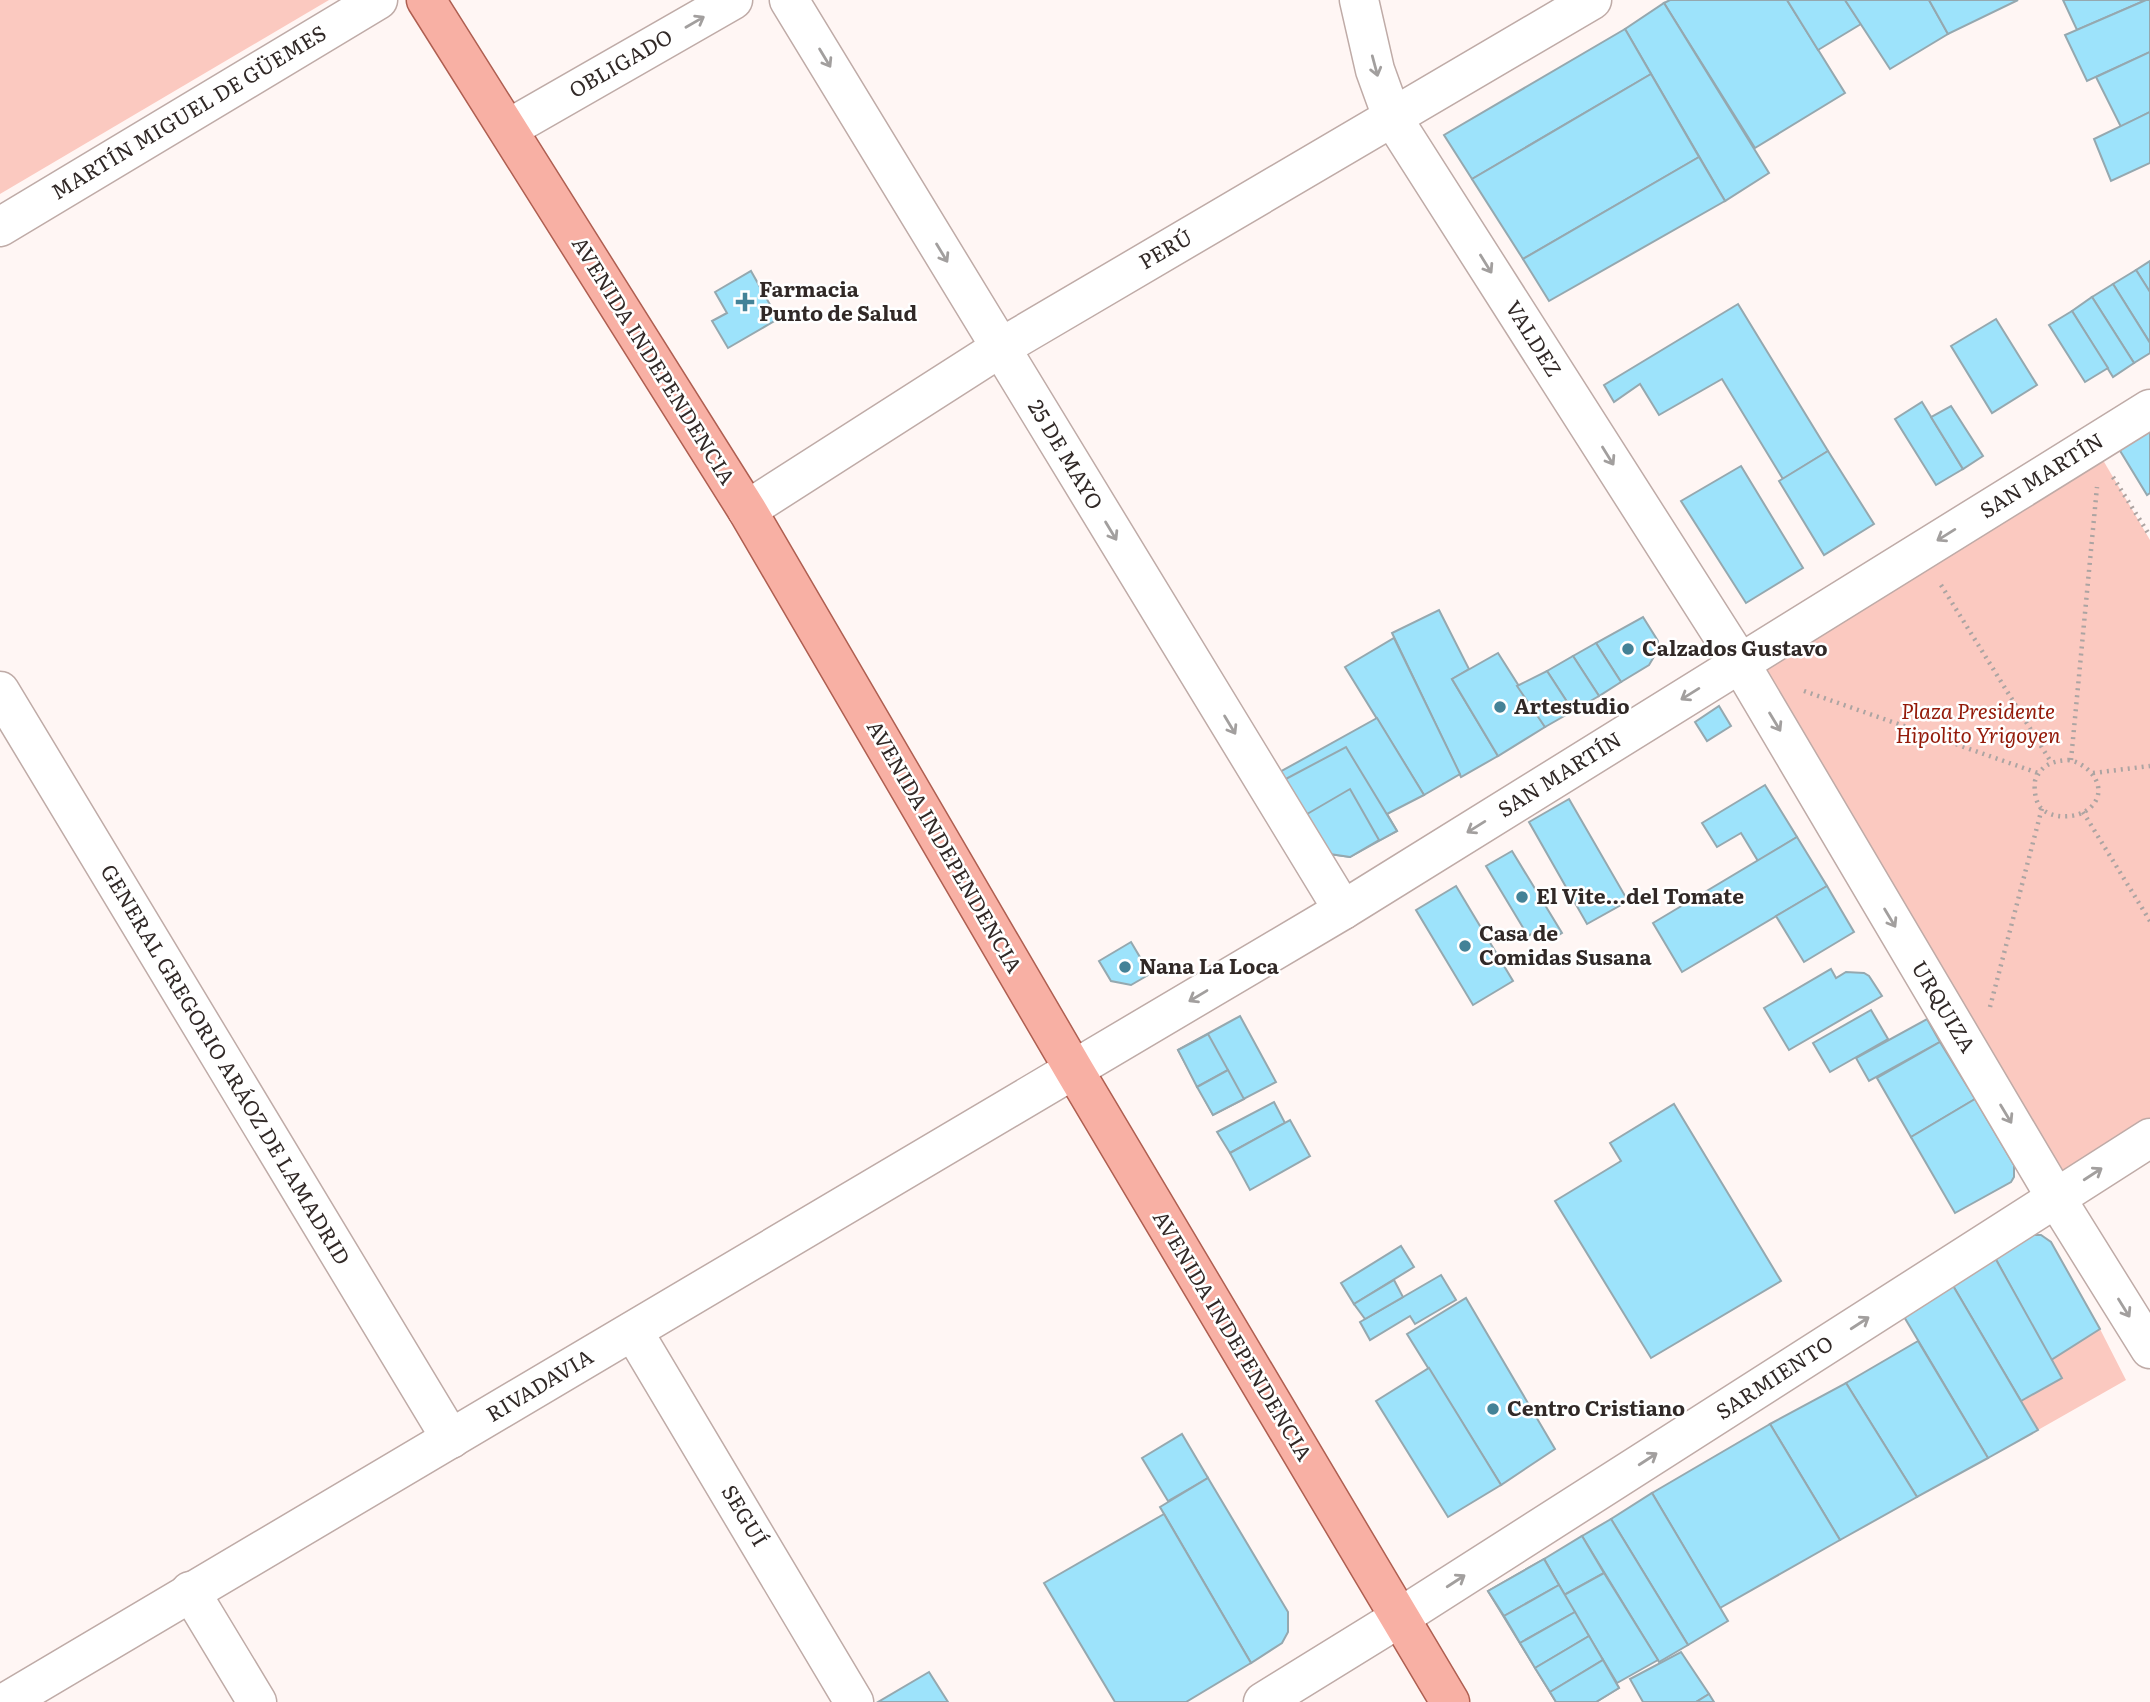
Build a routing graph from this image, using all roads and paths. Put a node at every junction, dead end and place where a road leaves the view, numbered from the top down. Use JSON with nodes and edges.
{"nodes":[{"id":1,"x":378,"y":0,"type":"edge"},
{"id":2,"x":426,"y":0,"type":"edge"},
{"id":3,"x":733,"y":0,"type":"edge"},
{"id":4,"x":789,"y":0,"type":"edge"},
{"id":5,"x":1359,"y":0,"type":"edge"},
{"id":6,"x":1592,"y":0,"type":"edge"},
{"id":7,"x":1392,"y":117,"type":"junction"},
{"id":8,"x":508,"y":129,"type":"junction"},
{"id":9,"x":0,"y":227,"type":"edge"},
{"id":10,"x":1000,"y":348,"type":"junction"},
{"id":11,"x":2150,"y":409,"type":"edge"},
{"id":12,"x":2107,"y":467,"type":"dead end"},
{"id":13,"x":2097,"y":483,"type":"dead end"},
{"id":14,"x":747,"y":510,"type":"junction"},
{"id":15,"x":2150,"y":536,"type":"edge"},
{"id":16,"x":1938,"y":580,"type":"dead end"},
{"id":17,"x":1740,"y":663,"type":"junction"},
{"id":18,"x":0,"y":691,"type":"edge"},
{"id":19,"x":1803,"y":691,"type":"dead end"},
{"id":20,"x":2071,"y":760,"type":"junction"},
{"id":21,"x":2051,"y":762,"type":"junction"},
{"id":22,"x":2150,"y":766,"type":"edge"},
{"id":23,"x":2092,"y":773,"type":"junction"},
{"id":24,"x":2038,"y":774,"type":"junction"},
{"id":25,"x":2042,"y":808,"type":"junction"},
{"id":26,"x":2083,"y":812,"type":"junction"},
{"id":27,"x":1342,"y":910,"type":"junction"},
{"id":28,"x":2150,"y":921,"type":"edge"},
{"id":29,"x":1988,"y":1015,"type":"dead end"},
{"id":30,"x":1074,"y":1070,"type":"junction"},
{"id":31,"x":2150,"y":1138,"type":"edge"},
{"id":32,"x":2056,"y":1198,"type":"junction"},
{"id":33,"x":633,"y":1331,"type":"junction"},
{"id":34,"x":2150,"y":1349,"type":"edge"},
{"id":35,"x":451,"y":1439,"type":"junction"},
{"id":36,"x":190,"y":1591,"type":"junction"},
{"id":37,"x":1399,"y":1618,"type":"junction"},
{"id":38,"x":6,"y":1702,"type":"edge"},
{"id":39,"x":257,"y":1702,"type":"edge"},
{"id":40,"x":854,"y":1702,"type":"edge"},
{"id":41,"x":1263,"y":1702,"type":"edge"},
{"id":42,"x":1450,"y":1702,"type":"edge"}],
"edges":[{"from":1,"to":9,"type":"street","name":"MARTÍN MIGUEL DE GÜEMES"},
{"from":2,"to":8,"type":"main road","name":"AVENIDA INDEPENDENCIA"},
{"from":8,"to":3,"type":"street","name":"OBLIGADO","one_way":true},
{"from":4,"to":10,"type":"street","name":"25 DE MAYO","one_way":true},
{"from":5,"to":7,"type":"street","name":"VALDEZ","one_way":true},
{"from":6,"to":7,"type":"street","name":"PERÚ"},
{"from":7,"to":10,"type":"street","name":"PERÚ"},
{"from":7,"to":17,"type":"street","name":"VALDEZ","one_way":true},
{"from":8,"to":14,"type":"main road","name":"AVENIDA INDEPENDENCIA"},
{"from":10,"to":14,"type":"street","name":"PERÚ"},
{"from":10,"to":27,"type":"street","name":"25 DE MAYO","one_way":true},
{"from":11,"to":17,"type":"street","name":"SAN MARTÍN","one_way":true},
{"from":12,"to":15,"type":"path"},
{"from":13,"to":20,"type":"path"},
{"from":14,"to":30,"type":"main road","name":"AVENIDA INDEPENDENCIA"},
{"from":16,"to":21,"type":"path"},
{"from":17,"to":27,"type":"street","name":"SAN MARTÍN","one_way":true},
{"from":17,"to":32,"type":"street","name":"URQUIZA","one_way":true},
{"from":18,"to":35,"type":"street","name":"GENERAL GREGORIO ARÁOZ DE LAMADRID"},
{"from":19,"to":24,"type":"path"},
{"from":20,"to":21,"type":"path"},
{"from":20,"to":23,"type":"path"},
{"from":21,"to":24,"type":"path"},
{"from":22,"to":23,"type":"path"},
{"from":23,"to":26,"type":"path"},
{"from":24,"to":25,"type":"path"},
{"from":25,"to":26,"type":"path"},
{"from":25,"to":29,"type":"path"},
{"from":26,"to":28,"type":"path"},
{"from":27,"to":30,"type":"street","name":"SAN MARTÍN","one_way":true},
{"from":30,"to":33,"type":"street","name":"RIVADAVIA"},
{"from":30,"to":37,"type":"main road","name":"AVENIDA INDEPENDENCIA"},
{"from":32,"to":31,"type":"street","name":"SARMIENTO","one_way":true},
{"from":32,"to":34,"type":"street","name":"URQUIZA","one_way":true},
{"from":37,"to":32,"type":"street","name":"SARMIENTO","one_way":true},
{"from":33,"to":35,"type":"street","name":"RIVADAVIA"},
{"from":33,"to":40,"type":"street","name":"SEGUÍ"},
{"from":35,"to":36,"type":"street","name":"RIVADAVIA"},
{"from":36,"to":38,"type":"street","name":"RIVADAVIA"},
{"from":36,"to":39,"type":"street"},
{"from":37,"to":41,"type":"street","name":"SARMIENTO"},
{"from":37,"to":42,"type":"main road","name":"AVENIDA INDEPENDENCIA"}]}
